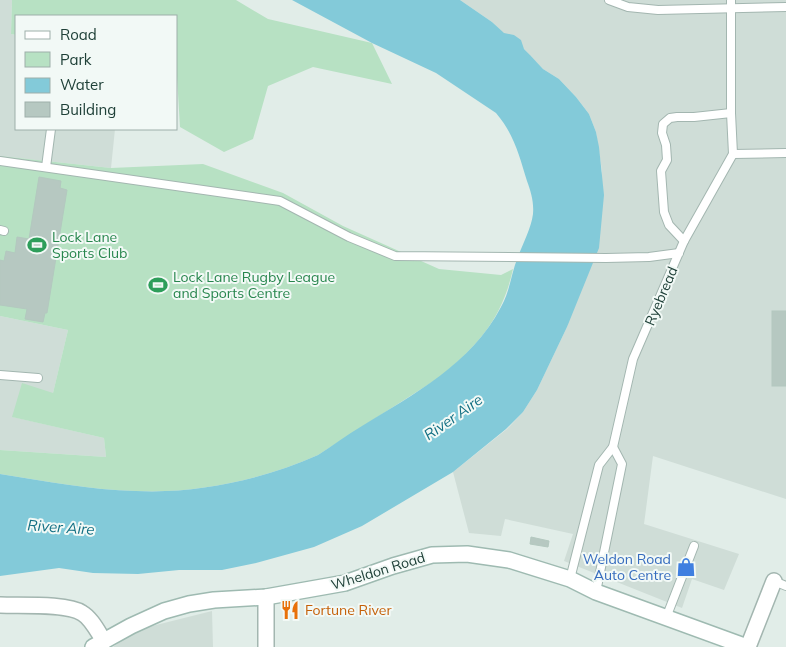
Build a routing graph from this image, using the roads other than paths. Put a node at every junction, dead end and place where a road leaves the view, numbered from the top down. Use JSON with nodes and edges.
{"nodes":[{"id":1,"x":609,"y":0,"type":"edge"},
{"id":2,"x":732,"y":4,"type":"edge"},
{"id":3,"x":786,"y":8,"type":"edge"},
{"id":4,"x":732,"y":112,"type":"junction"},
{"id":5,"x":51,"y":130,"type":"edge"},
{"id":6,"x":786,"y":153,"type":"edge"},
{"id":7,"x":734,"y":154,"type":"junction"},
{"id":8,"x":0,"y":161,"type":"edge"},
{"id":9,"x":46,"y":167,"type":"junction"},
{"id":10,"x":684,"y":241,"type":"junction"},
{"id":11,"x":679,"y":253,"type":"junction"},
{"id":12,"x":0,"y":375,"type":"edge"},
{"id":13,"x":38,"y":378,"type":"dead end"},
{"id":14,"x":613,"y":447,"type":"junction"},
{"id":15,"x":694,"y":546,"type":"dead end"},
{"id":16,"x":570,"y":579,"type":"junction"},
{"id":17,"x":780,"y":584,"type":"edge"},
{"id":18,"x":596,"y":592,"type":"junction"},
{"id":19,"x":266,"y":597,"type":"junction"},
{"id":20,"x":0,"y":605,"type":"edge"},
{"id":21,"x":666,"y":618,"type":"junction"},
{"id":22,"x":98,"y":644,"type":"edge"},
{"id":23,"x":266,"y":647,"type":"edge"},
{"id":24,"x":745,"y":647,"type":"edge"}],
"edges":[{"from":1,"to":2,"type":"lane"},
{"from":2,"to":3,"type":"lane"},
{"from":2,"to":4,"type":"lane"},
{"from":4,"to":7,"type":"lane"},
{"from":4,"to":10,"type":"lane"},
{"from":5,"to":9,"type":"lane"},
{"from":6,"to":7,"type":"lane"},
{"from":7,"to":10,"type":"lane","name":"Ryebread"},
{"from":8,"to":9,"type":"lane"},
{"from":9,"to":11,"type":"lane"},
{"from":10,"to":11,"type":"lane","name":"Ryebread"},
{"from":11,"to":14,"type":"lane","name":"Ryebread"},
{"from":12,"to":13,"type":"lane"},
{"from":14,"to":16,"type":"lane","name":"Ryebread"},
{"from":14,"to":18,"type":"lane"},
{"from":15,"to":21,"type":"lane"},
{"from":16,"to":18,"type":"street","name":"Wheldon Road"},
{"from":16,"to":19,"type":"street","name":"Wheldon Road"},
{"from":17,"to":24,"type":"street"},
{"from":18,"to":21,"type":"street","name":"Wheldon Road"},
{"from":19,"to":22,"type":"street","name":"Wheldon Road"},
{"from":19,"to":23,"type":"street"},
{"from":20,"to":22,"type":"street"},
{"from":21,"to":24,"type":"street","name":"Wheldon Road"}]}
